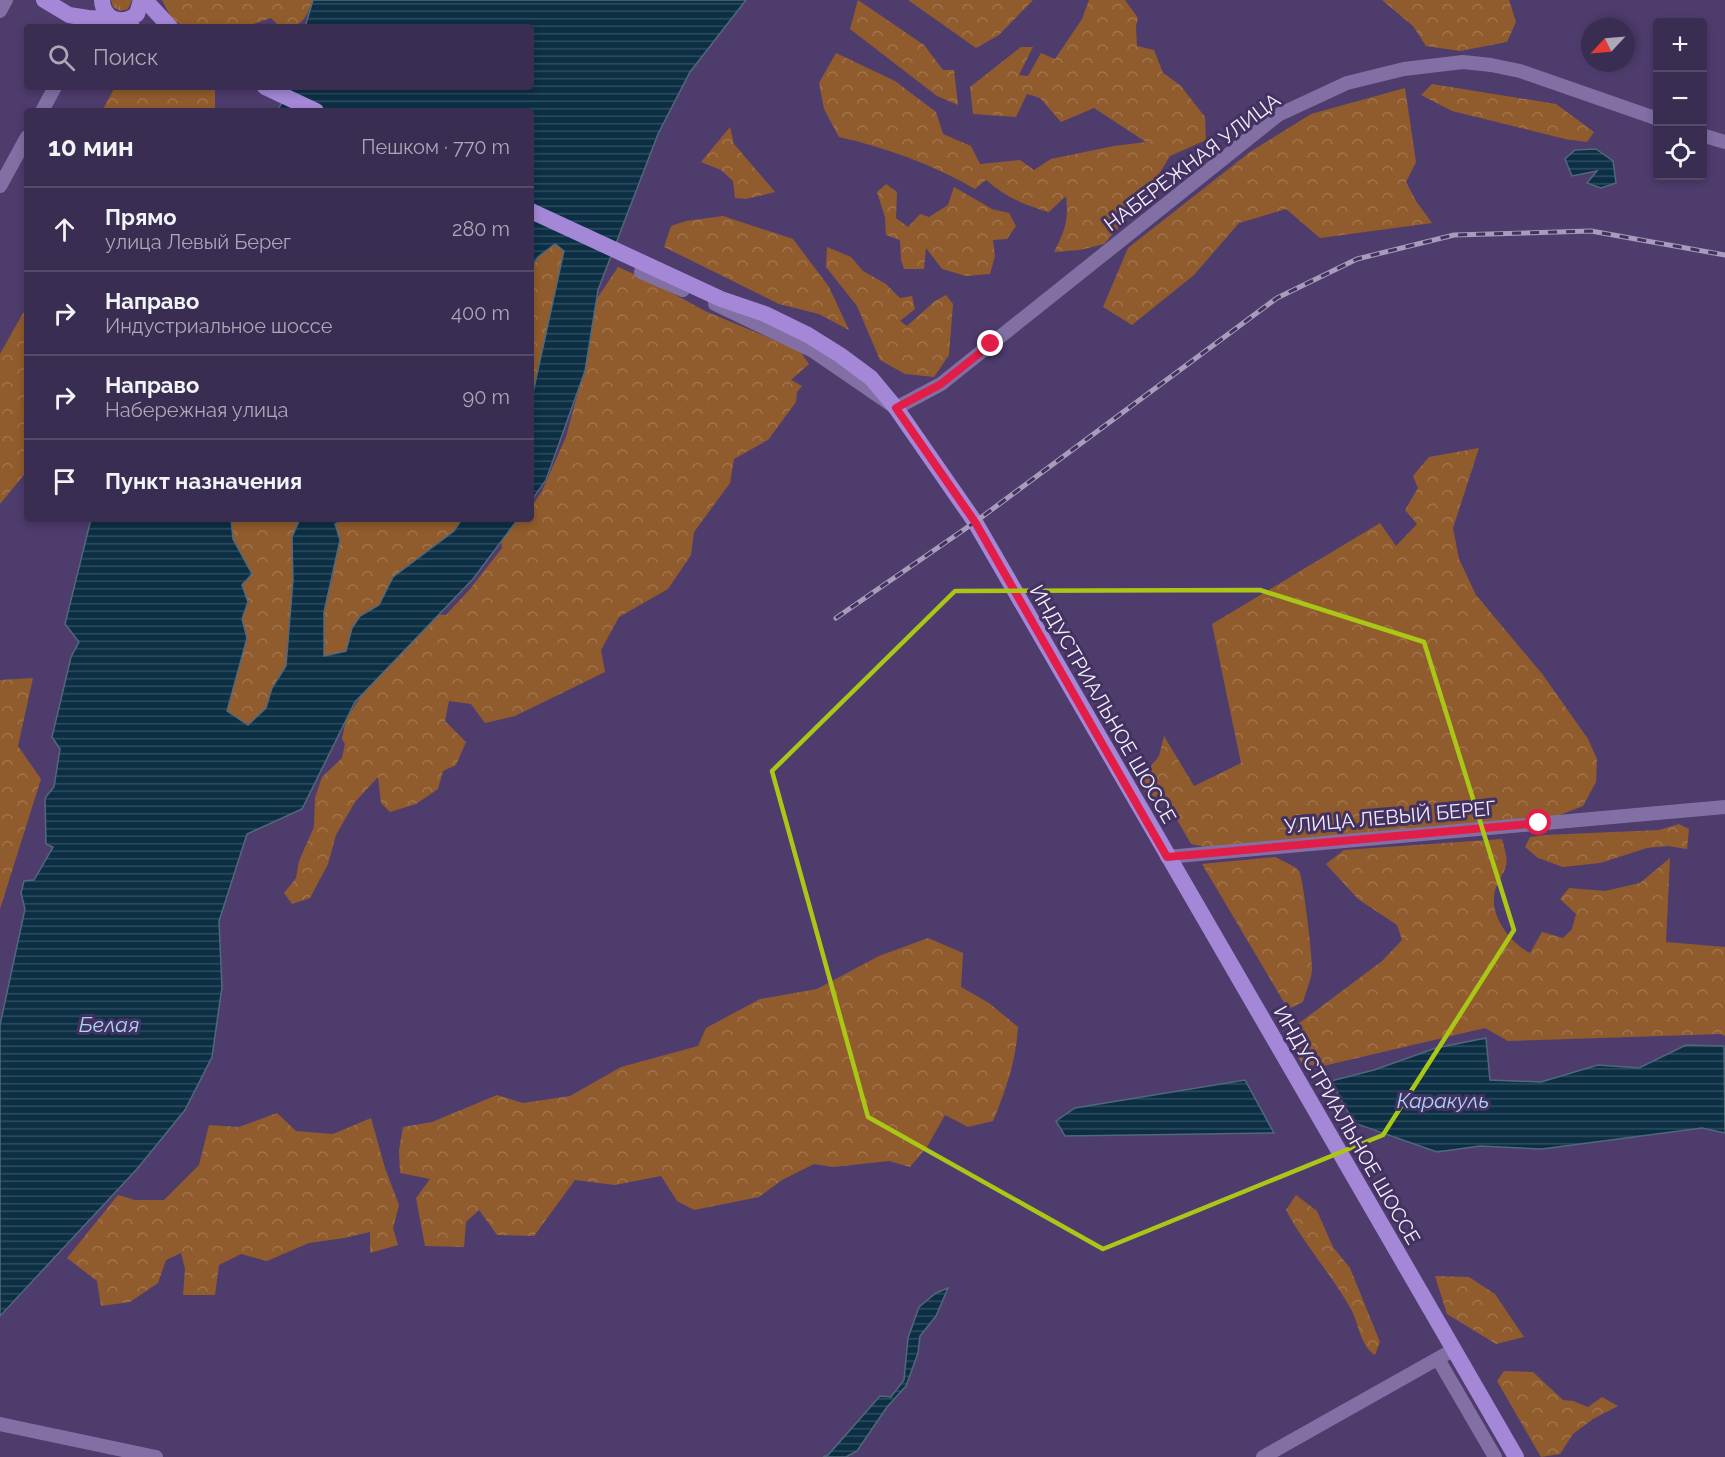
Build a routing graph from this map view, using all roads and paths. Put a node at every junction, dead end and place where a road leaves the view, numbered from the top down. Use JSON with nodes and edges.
{"nodes":[{"id":1,"x":6,"y":0,"type":"edge"},
{"id":2,"x":44,"y":0,"type":"edge"},
{"id":3,"x":102,"y":0,"type":"edge"},
{"id":4,"x":143,"y":0,"type":"edge"},
{"id":5,"x":0,"y":11,"type":"edge"},
{"id":6,"x":112,"y":19,"type":"junction"},
{"id":7,"x":124,"y":24,"type":"edge"},
{"id":8,"x":167,"y":24,"type":"edge"},
{"id":9,"x":53,"y":90,"type":"edge"},
{"id":10,"x":271,"y":90,"type":"edge"},
{"id":11,"x":44,"y":108,"type":"edge"},
{"id":12,"x":310,"y":108,"type":"edge"},
{"id":13,"x":1653,"y":117,"type":"edge"},
{"id":14,"x":1707,"y":137,"type":"edge"},
{"id":15,"x":24,"y":141,"type":"edge"},
{"id":16,"x":1725,"y":142,"type":"edge"},
{"id":17,"x":5,"y":165,"type":"edge"},
{"id":18,"x":0,"y":186,"type":"edge"},
{"id":19,"x":534,"y":212,"type":"edge"},
{"id":20,"x":641,"y":272,"type":"dead end"},
{"id":21,"x":896,"y":408,"type":"junction"},
{"id":22,"x":1725,"y":807,"type":"edge"},
{"id":23,"x":1167,"y":857,"type":"junction"},
{"id":24,"x":1453,"y":1350,"type":"junction"},
{"id":25,"x":1438,"y":1359,"type":"junction"},
{"id":26,"x":0,"y":1424,"type":"edge"},
{"id":27,"x":156,"y":1457,"type":"edge"},
{"id":28,"x":1263,"y":1457,"type":"edge"},
{"id":29,"x":1495,"y":1457,"type":"edge"},
{"id":30,"x":1516,"y":1457,"type":"edge"}],
"edges":[{"from":1,"to":5,"type":"street"},
{"from":2,"to":6,"type":"main road"},
{"from":3,"to":6,"type":"main road"},
{"from":4,"to":6,"type":"main road"},
{"from":4,"to":8,"type":"main road"},
{"from":6,"to":7,"type":"main road"},
{"from":9,"to":11,"type":"street"},
{"from":10,"to":12,"type":"main road"},
{"from":13,"to":21,"type":"street","name":"НАБЕРЕЖНАЯ УЛИЦА"},
{"from":14,"to":16,"type":"street"},
{"from":15,"to":17,"type":"street"},
{"from":17,"to":18,"type":"street"},
{"from":19,"to":21,"type":"main road","name":"ИНДУСТРИАЛЬНОЕ ШОССЕ"},
{"from":20,"to":21,"type":"street"},
{"from":21,"to":23,"type":"main road","name":"ИНДУСТРИАЛЬНОЕ ШОССЕ"},
{"from":22,"to":23,"type":"street","name":"УЛИЦА ЛЕВЫЙ БЕРЕГ"},
{"from":23,"to":24,"type":"main road","name":"ИНДУСТРИАЛЬНОЕ ШОССЕ"},
{"from":24,"to":25,"type":"street"},
{"from":24,"to":30,"type":"main road","name":"ИНДУСТРИАЛЬНОЕ ШОССЕ"},
{"from":25,"to":28,"type":"street"},
{"from":25,"to":29,"type":"street"},
{"from":26,"to":27,"type":"street"}]}
